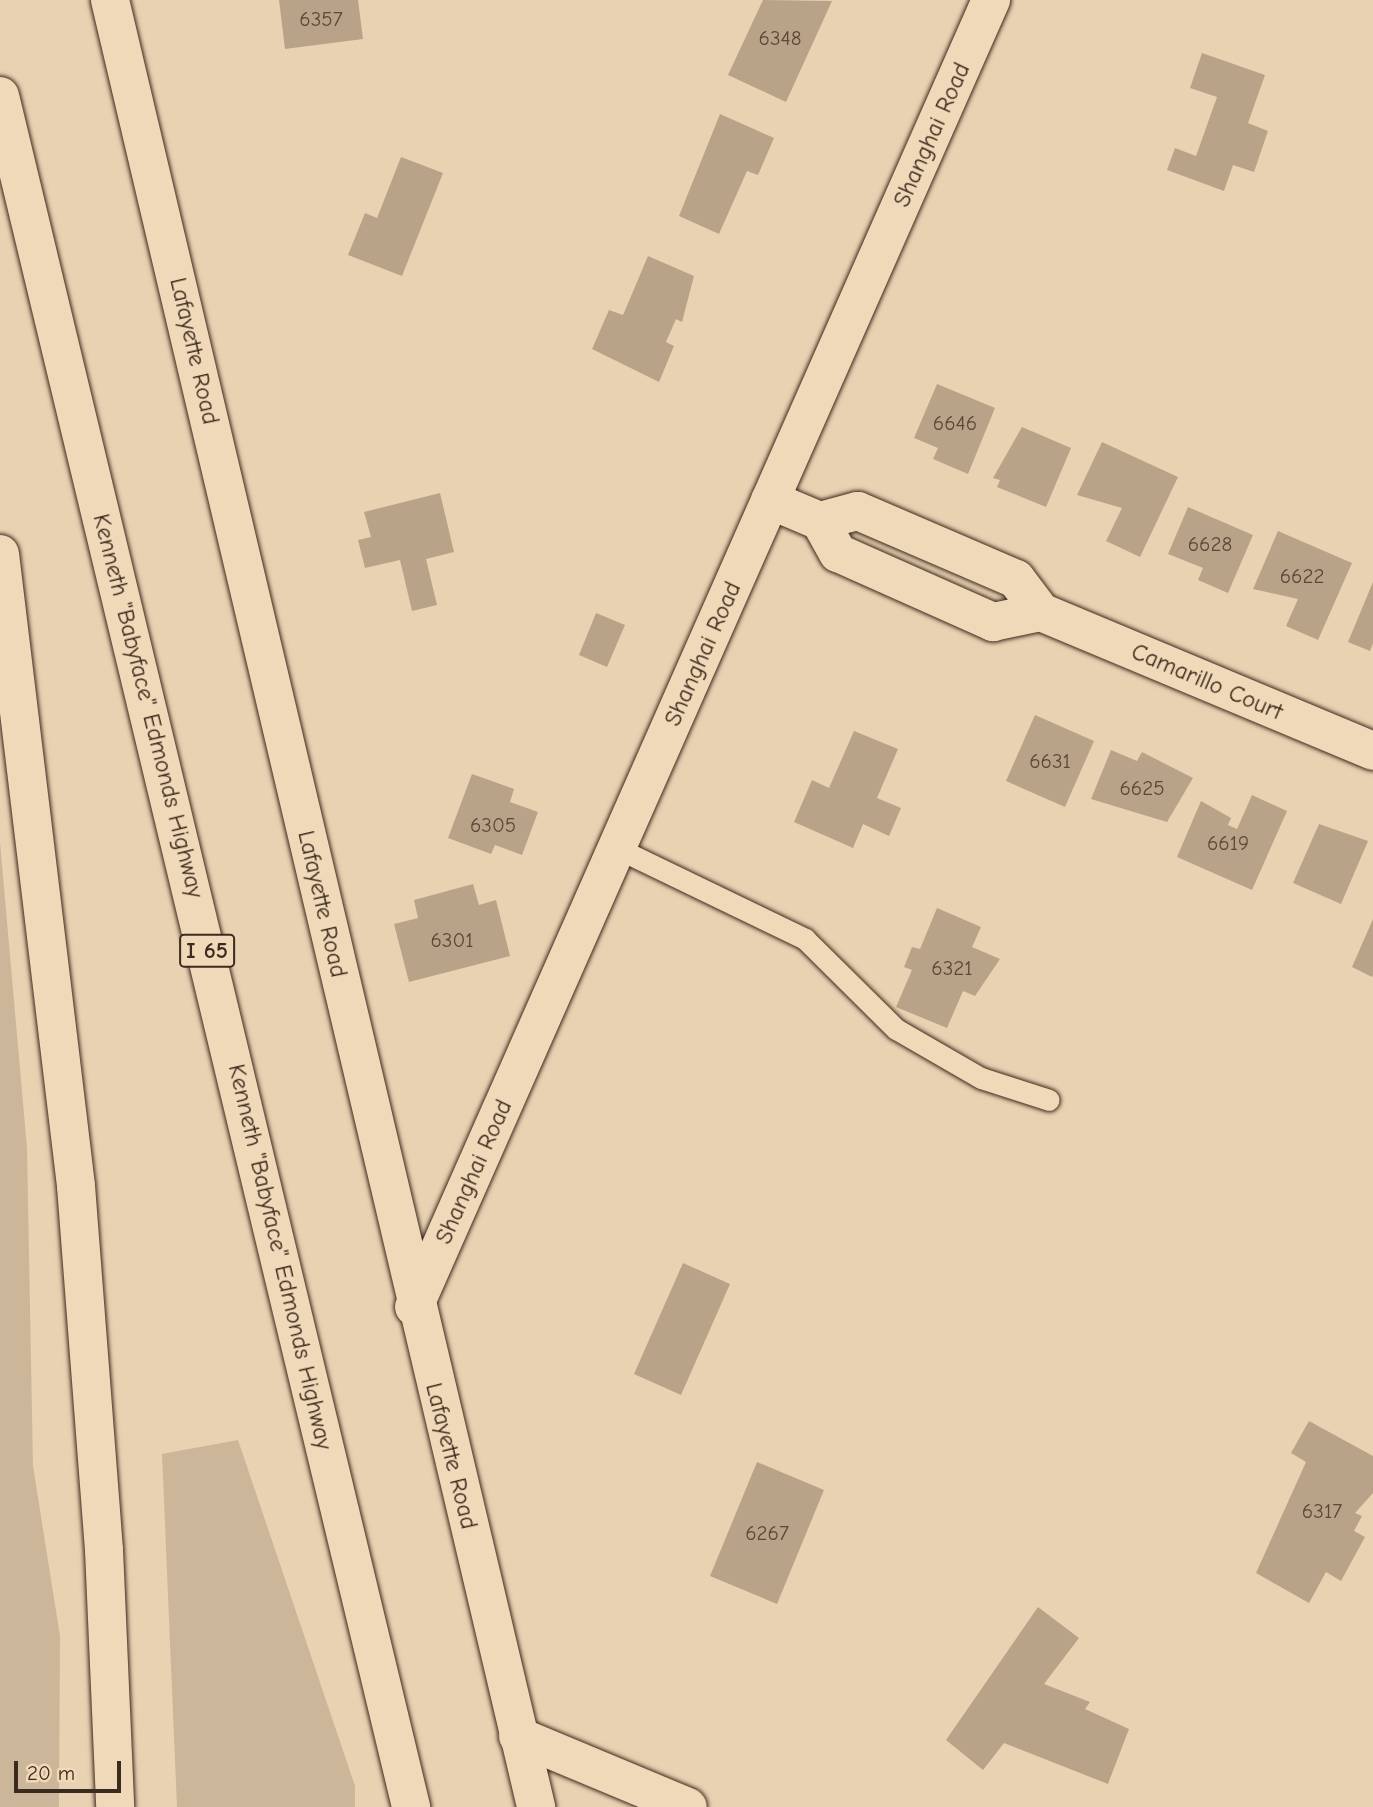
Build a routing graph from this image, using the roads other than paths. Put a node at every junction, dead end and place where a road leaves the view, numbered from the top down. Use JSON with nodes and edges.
{"nodes":[{"id":1,"x":110,"y":0,"type":"edge"},
{"id":2,"x":991,"y":0,"type":"edge"},
{"id":3,"x":0,"y":96,"type":"edge"},
{"id":4,"x":770,"y":500,"type":"junction"},
{"id":5,"x":0,"y":554,"type":"edge"},
{"id":6,"x":1373,"y":751,"type":"edge"},
{"id":7,"x":617,"y":848,"type":"junction"},
{"id":8,"x":1049,"y":1100,"type":"dead end"},
{"id":9,"x":415,"y":1307,"type":"junction"},
{"id":10,"x":518,"y":1736,"type":"junction"},
{"id":11,"x":116,"y":1807,"type":"edge"},
{"id":12,"x":411,"y":1807,"type":"edge"},
{"id":13,"x":536,"y":1807,"type":"edge"},
{"id":14,"x":688,"y":1807,"type":"edge"}],
"edges":[{"from":1,"to":9,"type":"main road","name":"Lafayette Road"},
{"from":2,"to":4,"type":"main road","name":"Shanghai Road"},
{"from":3,"to":12,"type":"main road","name":"Kenneth \"Babyface\" Edmonds Highway","number":"I 65"},
{"from":4,"to":6,"type":"main road","name":"Camarillo Court"},
{"from":4,"to":7,"type":"main road","name":"Shanghai Road"},
{"from":5,"to":11,"type":"main road"},
{"from":7,"to":8,"type":"lane"},
{"from":7,"to":9,"type":"main road","name":"Shanghai Road"},
{"from":9,"to":10,"type":"main road","name":"Lafayette Road"},
{"from":10,"to":13,"type":"main road","name":"Lafayette Road"},
{"from":10,"to":14,"type":"main road"}]}
